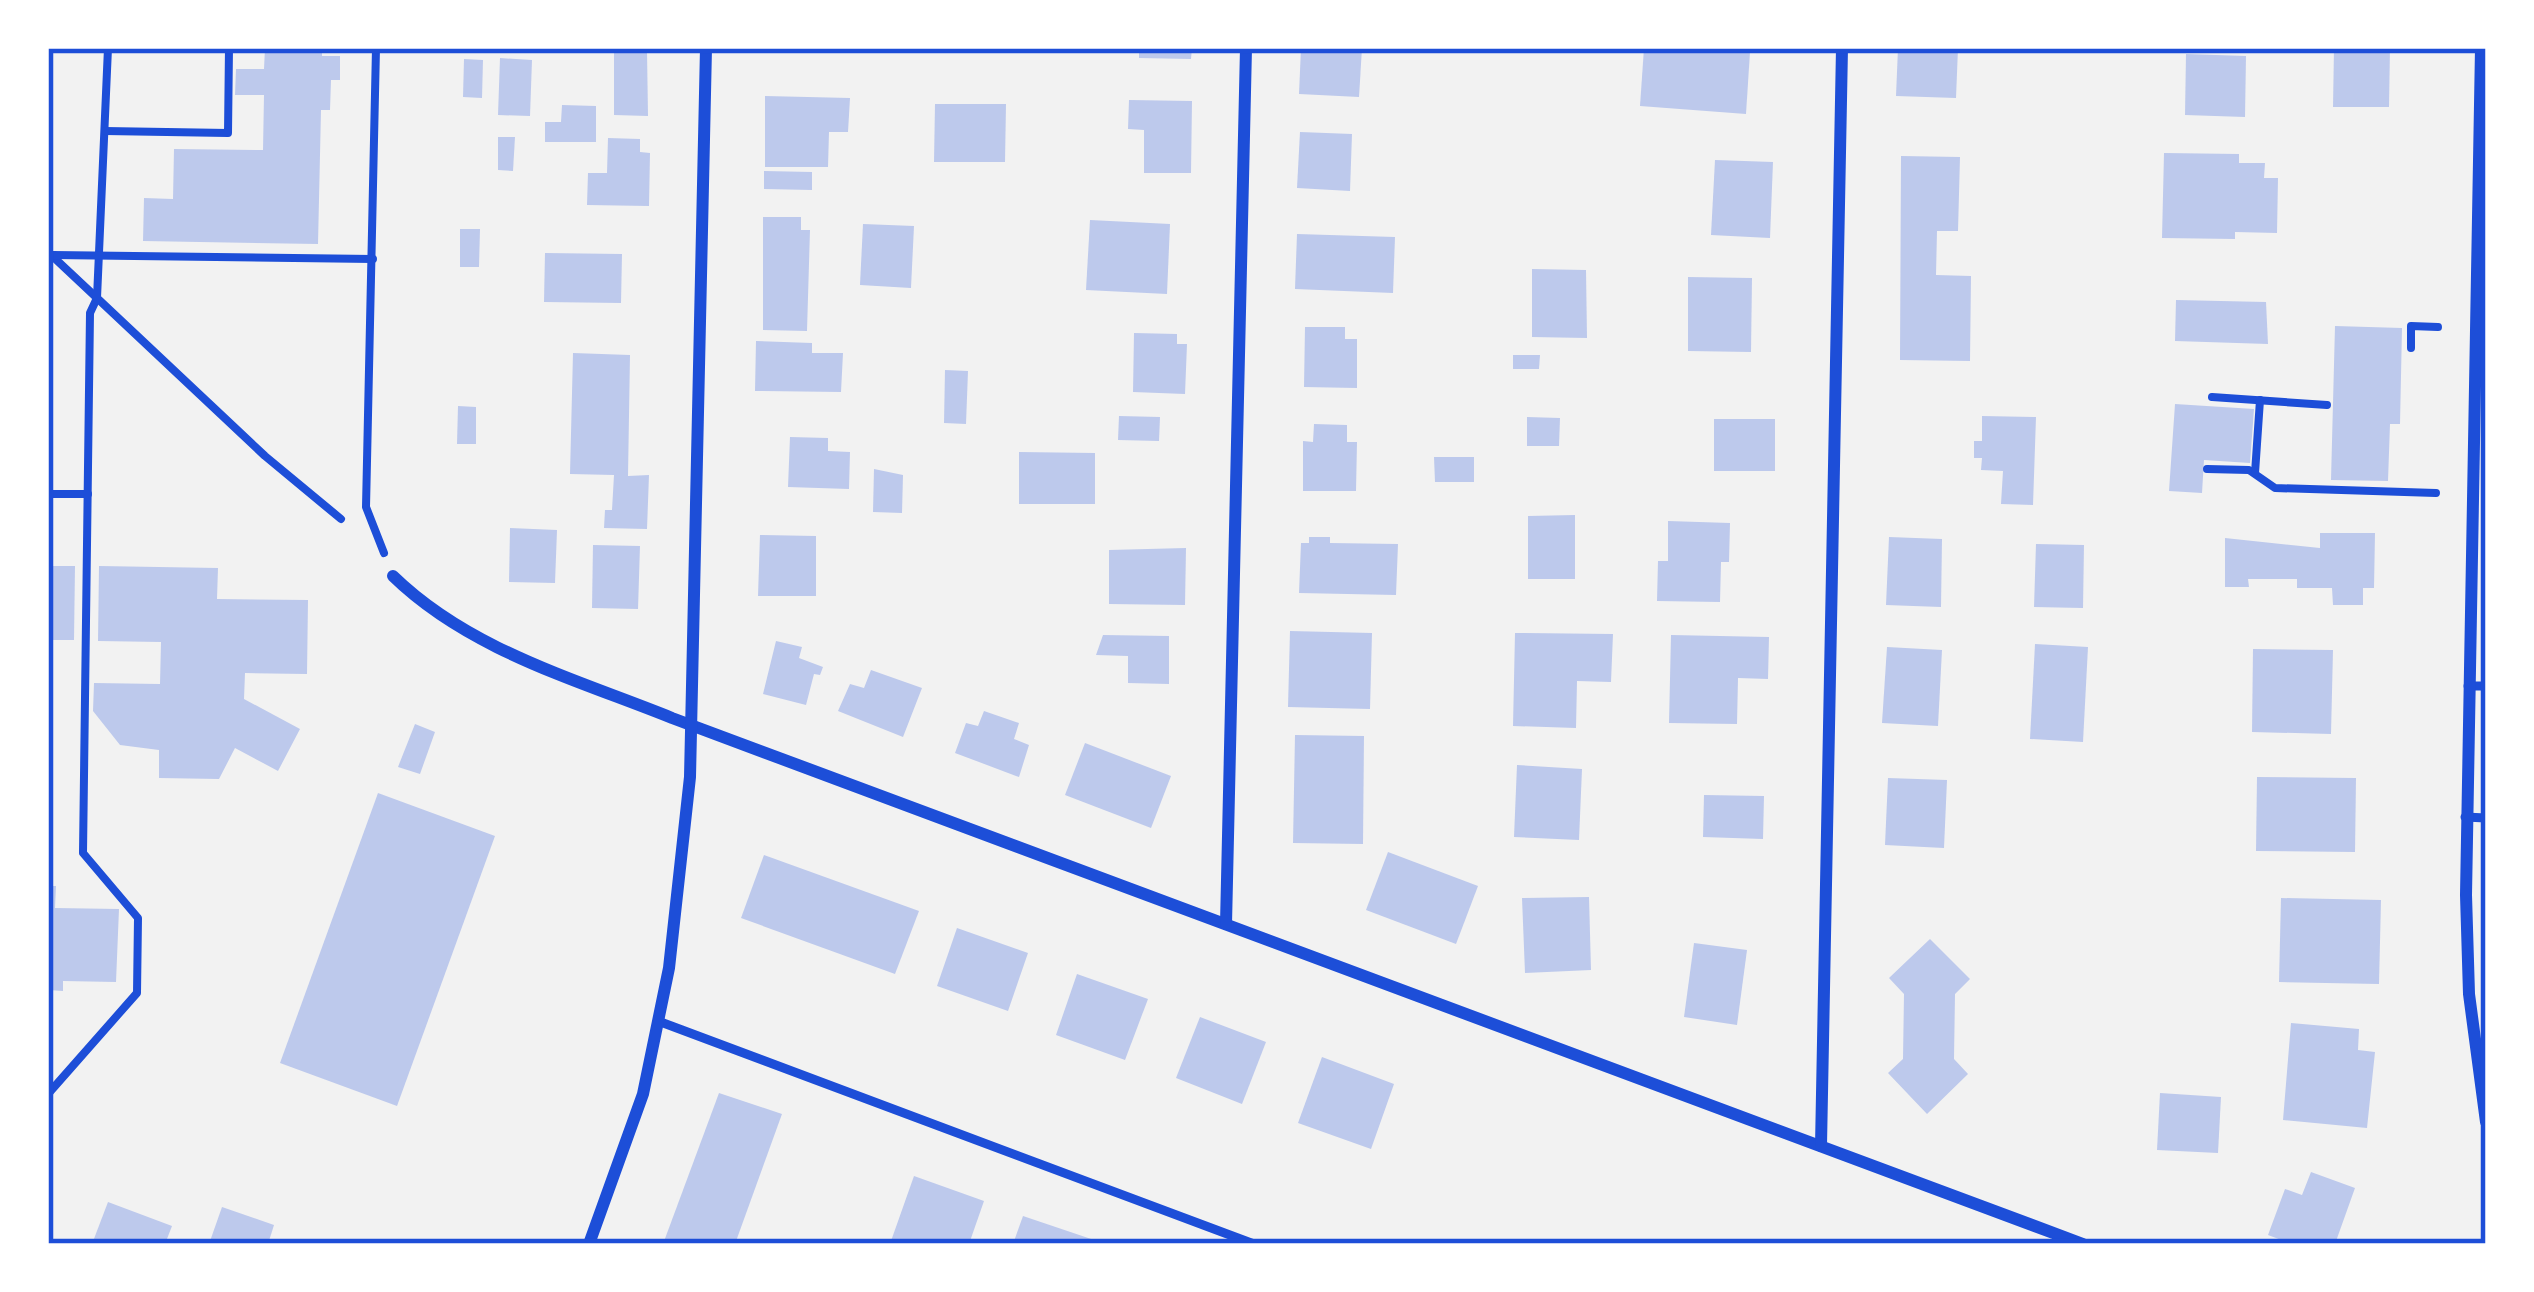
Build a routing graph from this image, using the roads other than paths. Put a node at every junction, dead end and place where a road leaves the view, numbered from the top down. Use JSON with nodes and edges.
{"nodes":[{"id":1,"x":706,"y":48,"type":"edge"},
{"id":2,"x":1246,"y":48,"type":"edge"},
{"id":3,"x":1842,"y":48,"type":"edge"},
{"id":4,"x":2481,"y":48,"type":"edge"},
{"id":5,"x":2482,"y":178,"type":"edge"},
{"id":6,"x":393,"y":576,"type":"road end"},
{"id":7,"x":2468,"y":686,"type":"junction"},
{"id":8,"x":2486,"y":686,"type":"edge"},
{"id":9,"x":692,"y":726,"type":"junction"},
{"id":10,"x":2465,"y":817,"type":"junction"},
{"id":11,"x":2486,"y":818,"type":"edge"},
{"id":12,"x":1226,"y":924,"type":"junction"},
{"id":13,"x":658,"y":1021,"type":"junction"},
{"id":14,"x":2486,"y":1122,"type":"edge"},
{"id":15,"x":1821,"y":1146,"type":"junction"},
{"id":16,"x":589,"y":1244,"type":"edge"},
{"id":17,"x":1254,"y":1244,"type":"edge"},
{"id":18,"x":2083,"y":1244,"type":"edge"}],
"edges":[{"from":1,"to":9,"type":"street"},
{"from":2,"to":12,"type":"street"},
{"from":3,"to":15,"type":"street"},
{"from":4,"to":5,"type":"street"},
{"from":5,"to":7,"type":"street"},
{"from":6,"to":9,"type":"street"},
{"from":7,"to":8,"type":"lane"},
{"from":7,"to":10,"type":"street"},
{"from":9,"to":12,"type":"street"},
{"from":9,"to":13,"type":"street"},
{"from":10,"to":11,"type":"lane"},
{"from":10,"to":14,"type":"street"},
{"from":12,"to":15,"type":"street"},
{"from":13,"to":16,"type":"street"},
{"from":13,"to":17,"type":"lane"},
{"from":15,"to":18,"type":"street"}]}
